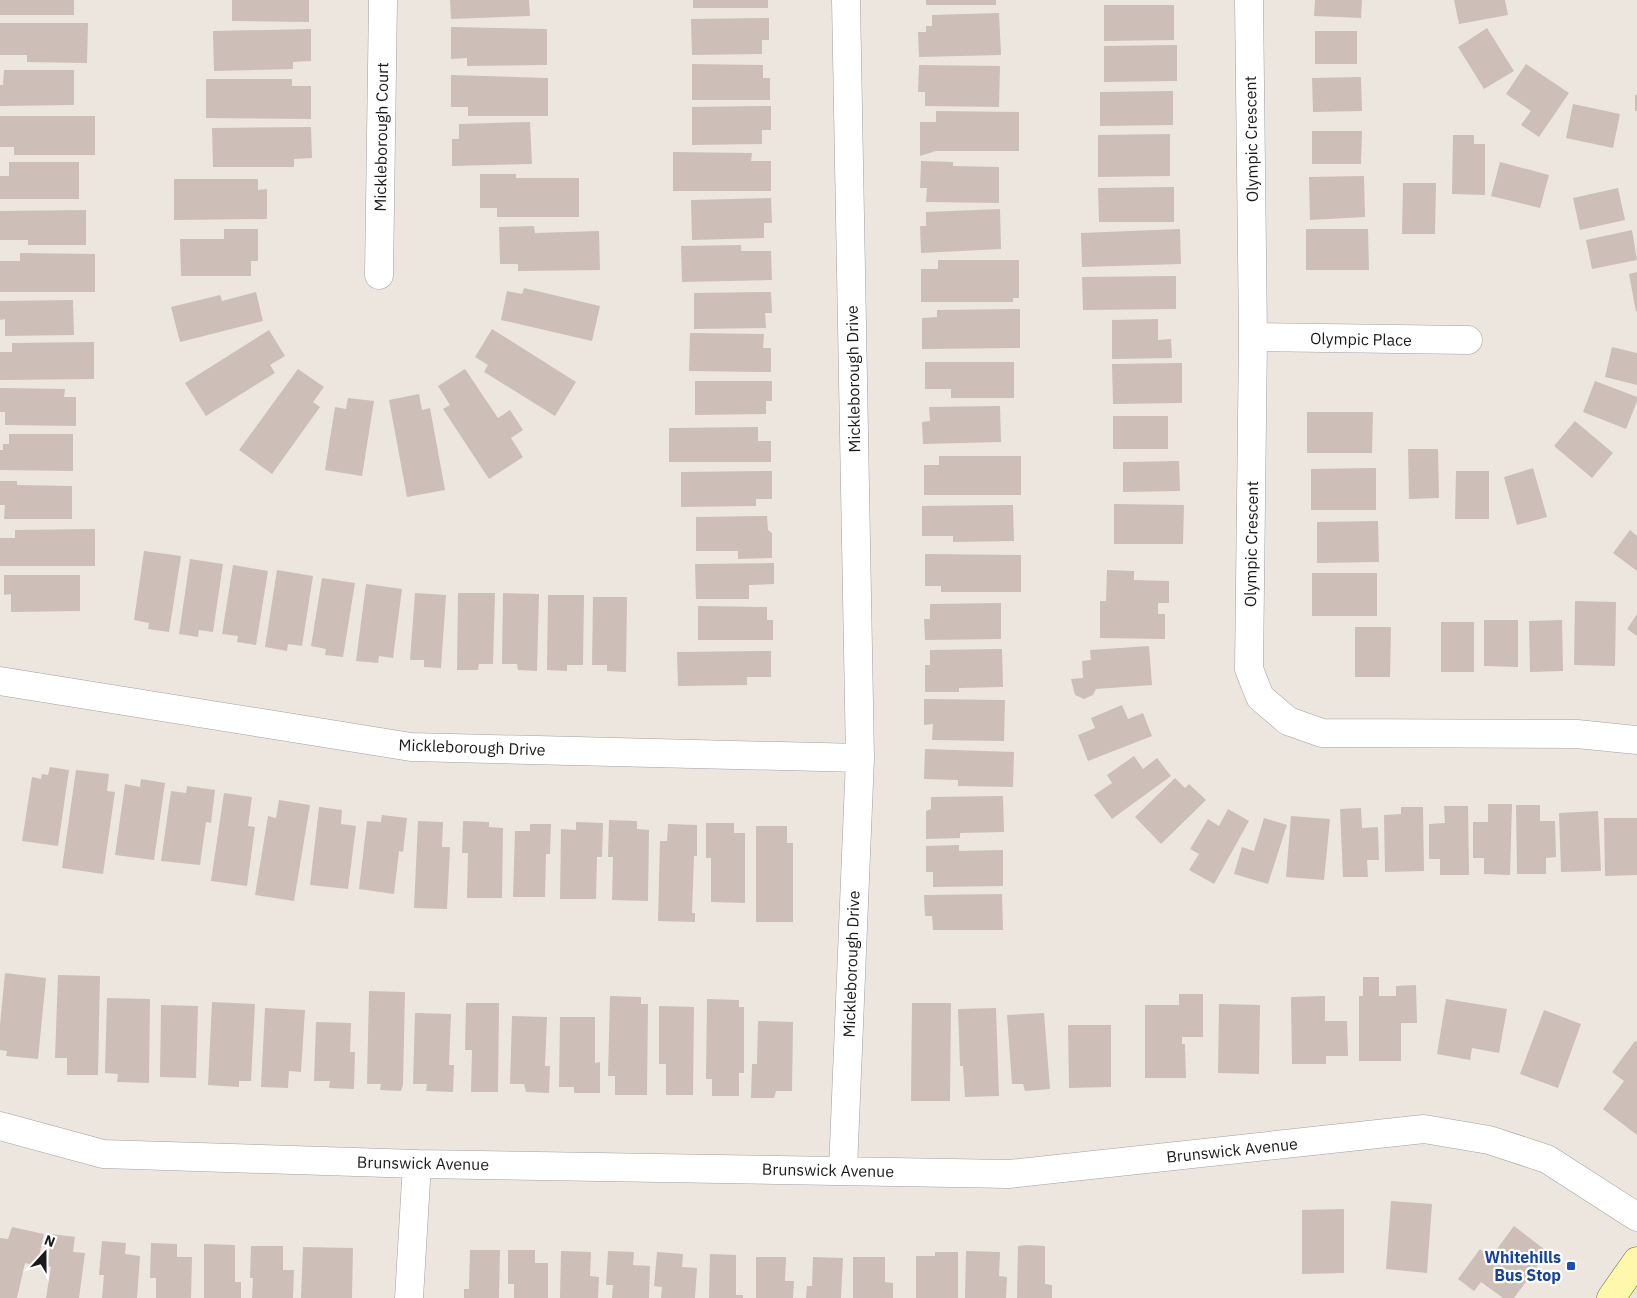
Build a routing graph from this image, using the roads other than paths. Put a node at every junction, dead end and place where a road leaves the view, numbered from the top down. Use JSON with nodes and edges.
{"nodes":[{"id":1,"x":383,"y":0,"type":"edge"},
{"id":2,"x":846,"y":0,"type":"edge"},
{"id":3,"x":1248,"y":0,"type":"edge"},
{"id":4,"x":380,"y":275,"type":"dead end"},
{"id":5,"x":1253,"y":338,"type":"junction"},
{"id":6,"x":1468,"y":340,"type":"dead end"},
{"id":7,"x":0,"y":681,"type":"edge"},
{"id":8,"x":1637,"y":740,"type":"edge"},
{"id":9,"x":860,"y":758,"type":"junction"},
{"id":10,"x":0,"y":1126,"type":"edge"},
{"id":11,"x":417,"y":1164,"type":"junction"},
{"id":12,"x":843,"y":1170,"type":"junction"},
{"id":13,"x":1637,"y":1217,"type":"edge"},
{"id":14,"x":1637,"y":1261,"type":"edge"},
{"id":15,"x":409,"y":1298,"type":"edge"},
{"id":16,"x":1611,"y":1298,"type":"edge"}],
"edges":[{"from":1,"to":4,"type":"street","name":"Mickleborough Court"},
{"from":2,"to":9,"type":"street","name":"Mickleborough Drive"},
{"from":3,"to":5,"type":"street","name":"Olympic Crescent"},
{"from":5,"to":6,"type":"street","name":"Olympic Place"},
{"from":5,"to":8,"type":"street","name":"Olympic Crescent"},
{"from":7,"to":9,"type":"street","name":"Mickleborough Drive"},
{"from":9,"to":12,"type":"street","name":"Mickleborough Drive"},
{"from":10,"to":11,"type":"street","name":"Brunswick Avenue"},
{"from":11,"to":12,"type":"street","name":"Brunswick Avenue"},
{"from":11,"to":15,"type":"street"},
{"from":12,"to":13,"type":"street","name":"Brunswick Avenue"},
{"from":14,"to":16,"type":"street"}]}
